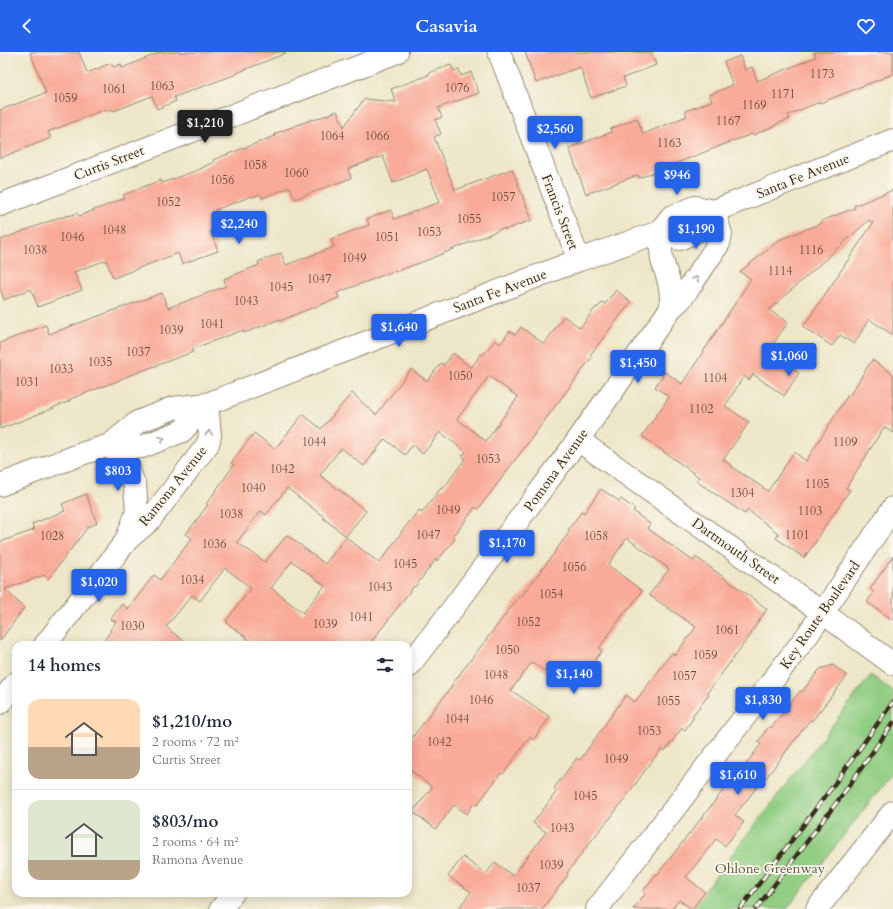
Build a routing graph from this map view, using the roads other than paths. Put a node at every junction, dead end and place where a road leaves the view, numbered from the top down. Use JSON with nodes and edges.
{"nodes":[{"id":1,"x":397,"y":52,"type":"edge"},
{"id":2,"x":499,"y":52,"type":"edge"},
{"id":3,"x":893,"y":140,"type":"edge"},
{"id":4,"x":0,"y":205,"type":"edge"},
{"id":5,"x":714,"y":211,"type":"junction"},
{"id":6,"x":659,"y":232,"type":"junction"},
{"id":7,"x":579,"y":260,"type":"junction"},
{"id":8,"x":671,"y":308,"type":"junction"},
{"id":9,"x":207,"y":404,"type":"junction"},
{"id":10,"x":578,"y":440,"type":"junction"},
{"id":11,"x":110,"y":445,"type":"junction"},
{"id":12,"x":0,"y":485,"type":"edge"},
{"id":13,"x":893,"y":508,"type":"edge"},
{"id":14,"x":127,"y":540,"type":"junction"},
{"id":15,"x":823,"y":613,"type":"junction"},
{"id":16,"x":48,"y":641,"type":"edge"},
{"id":17,"x":412,"y":662,"type":"edge"},
{"id":18,"x":893,"y":664,"type":"edge"},
{"id":19,"x":12,"y":687,"type":"edge"},
{"id":20,"x":0,"y":703,"type":"edge"},
{"id":21,"x":893,"y":812,"type":"edge"},
{"id":22,"x":230,"y":897,"type":"edge"},
{"id":23,"x":221,"y":909,"type":"edge"},
{"id":24,"x":597,"y":909,"type":"edge"},
{"id":25,"x":817,"y":909,"type":"edge"}],
"edges":[{"from":1,"to":4,"type":"street","name":"Curtis Street"},
{"from":2,"to":7,"type":"street","name":"Francis Street"},
{"from":3,"to":5,"type":"street","name":"Santa Fe Avenue"},
{"from":5,"to":6,"type":"street"},
{"from":8,"to":5,"type":"street","name":"Pomona Avenue","one_way":true},
{"from":6,"to":7,"type":"street","name":"Santa Fe Avenue"},
{"from":6,"to":8,"type":"street"},
{"from":7,"to":9,"type":"street","name":"Santa Fe Avenue"},
{"from":8,"to":10,"type":"street","name":"Pomona Avenue"},
{"from":9,"to":11,"type":"street","name":"Santa Fe Avenue"},
{"from":14,"to":9,"type":"street","name":"Ramona Avenue","one_way":true},
{"from":10,"to":15,"type":"street","name":"Dartmouth Street"},
{"from":10,"to":17,"type":"street","name":"Pomona Avenue"},
{"from":11,"to":12,"type":"street","name":"Santa Fe Avenue"},
{"from":11,"to":14,"type":"street","name":"Ramona Avenue"},
{"from":13,"to":15,"type":"street","name":"Key Route Boulevard"},
{"from":14,"to":16,"type":"street","name":"Ramona Avenue"},
{"from":15,"to":18,"type":"street","name":"Dartmouth Street"},
{"from":15,"to":24,"type":"street","name":"Key Route Boulevard"},
{"from":19,"to":20,"type":"street"},
{"from":21,"to":25,"type":"street"},
{"from":22,"to":23,"type":"street"}]}
